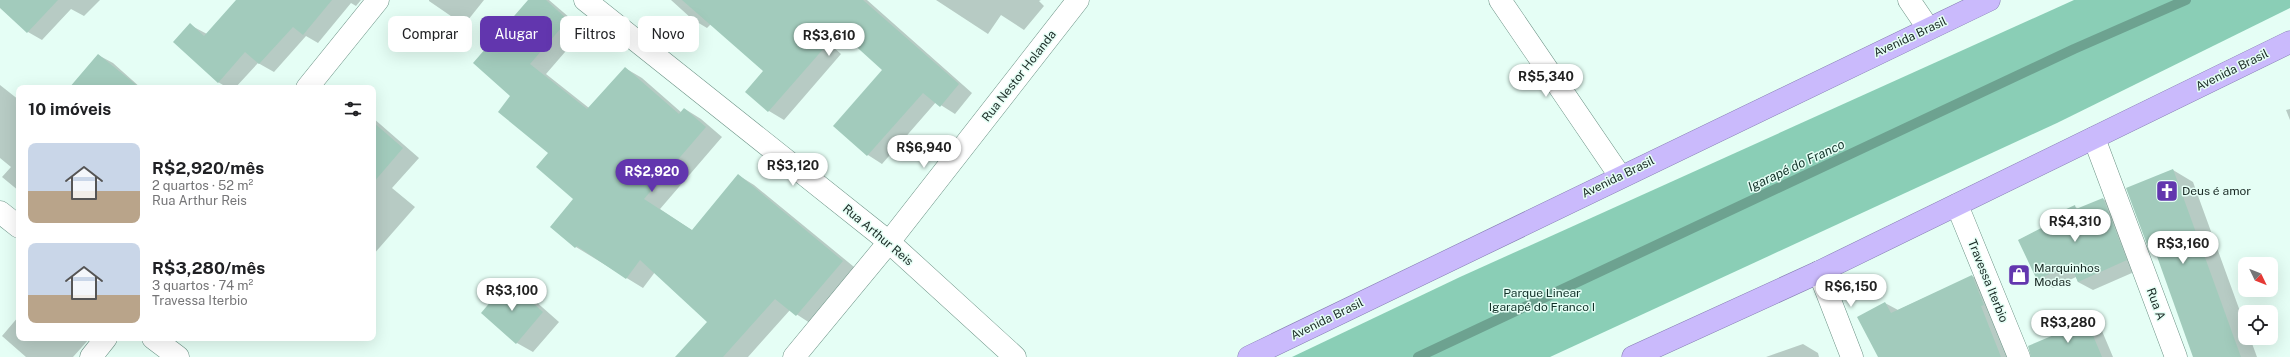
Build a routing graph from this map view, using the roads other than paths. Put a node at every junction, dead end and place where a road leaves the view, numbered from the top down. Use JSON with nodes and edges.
{"nodes":[{"id":1,"x":378,"y":0,"type":"edge"},
{"id":2,"x":585,"y":0,"type":"edge"},
{"id":3,"x":1078,"y":0,"type":"edge"},
{"id":4,"x":1500,"y":0,"type":"edge"},
{"id":5,"x":1909,"y":0,"type":"edge"},
{"id":6,"x":1989,"y":0,"type":"edge"},
{"id":7,"x":1928,"y":28,"type":"junction"},
{"id":8,"x":2290,"y":42,"type":"edge"},
{"id":9,"x":310,"y":85,"type":"edge"},
{"id":10,"x":2094,"y":138,"type":"junction"},
{"id":11,"x":1620,"y":176,"type":"junction"},
{"id":12,"x":1957,"y":205,"type":"junction"},
{"id":13,"x":0,"y":212,"type":"edge"},
{"id":14,"x":16,"y":225,"type":"edge"},
{"id":15,"x":889,"y":242,"type":"junction"},
{"id":16,"x":1819,"y":272,"type":"junction"},
{"id":17,"x":104,"y":341,"type":"edge"},
{"id":18,"x":157,"y":341,"type":"edge"},
{"id":19,"x":91,"y":357,"type":"edge"},
{"id":20,"x":178,"y":357,"type":"edge"},
{"id":21,"x":794,"y":357,"type":"edge"},
{"id":22,"x":1015,"y":357,"type":"edge"},
{"id":23,"x":1249,"y":357,"type":"edge"},
{"id":24,"x":1633,"y":357,"type":"edge"},
{"id":25,"x":1852,"y":357,"type":"edge"},
{"id":26,"x":2019,"y":357,"type":"edge"},
{"id":27,"x":2176,"y":357,"type":"edge"}],
"edges":[{"from":1,"to":9,"type":"street"},
{"from":2,"to":15,"type":"street","name":"Rua Arthur Reis"},
{"from":3,"to":15,"type":"street","name":"Rua Nestor Holanda"},
{"from":4,"to":11,"type":"street"},
{"from":5,"to":7,"type":"street"},
{"from":6,"to":7,"type":"highway","name":"Avenida Brasil"},
{"from":7,"to":11,"type":"highway","name":"Avenida Brasil"},
{"from":8,"to":10,"type":"highway","name":"Avenida Brasil"},
{"from":10,"to":12,"type":"highway","name":"Avenida Brasil"},
{"from":10,"to":27,"type":"street","name":"Rua A"},
{"from":11,"to":23,"type":"highway","name":"Avenida Brasil"},
{"from":12,"to":16,"type":"highway","name":"Avenida Brasil"},
{"from":12,"to":26,"type":"street","name":"Travessa Iterbio"},
{"from":13,"to":14,"type":"street"},
{"from":15,"to":21,"type":"street","name":"Rua Nestor Holanda"},
{"from":15,"to":22,"type":"street","name":"Rua Arthur Reis"},
{"from":16,"to":24,"type":"highway","name":"Avenida Brasil"},
{"from":16,"to":25,"type":"street"},
{"from":17,"to":19,"type":"street"},
{"from":18,"to":20,"type":"street"}]}
